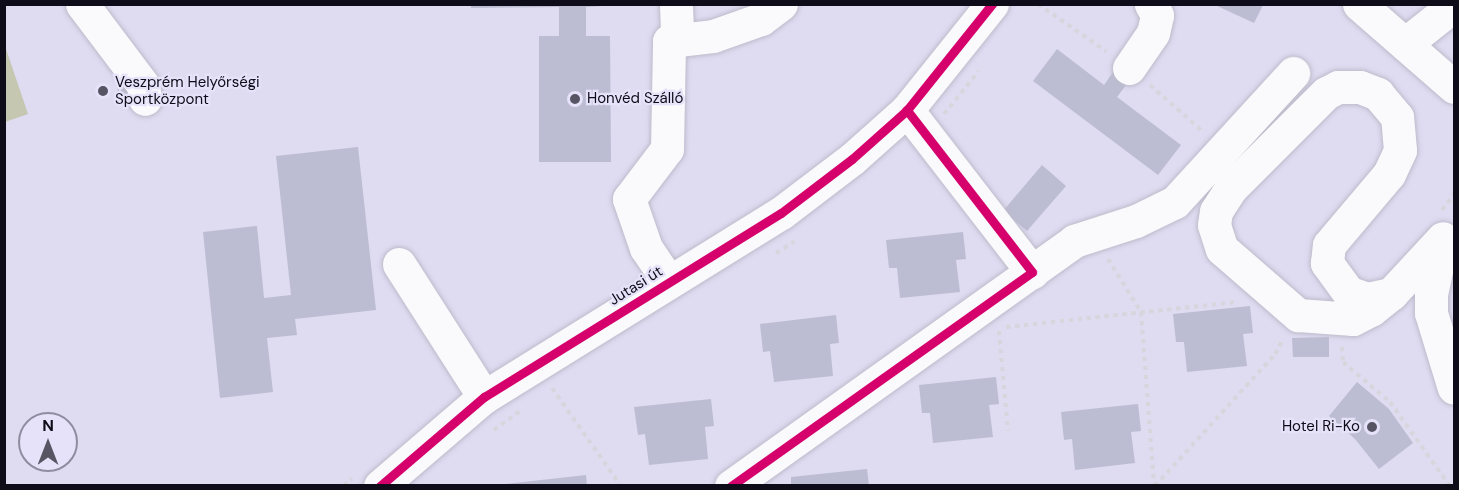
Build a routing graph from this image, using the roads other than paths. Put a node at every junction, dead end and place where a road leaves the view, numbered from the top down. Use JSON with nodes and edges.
{"nodes":[{"id":1,"x":82,"y":4,"type":"edge"},
{"id":2,"x":676,"y":4,"type":"edge"},
{"id":3,"x":781,"y":4,"type":"edge"},
{"id":4,"x":992,"y":4,"type":"edge"},
{"id":5,"x":1151,"y":4,"type":"edge"},
{"id":6,"x":1359,"y":4,"type":"edge"},
{"id":7,"x":1455,"y":5,"type":"edge"},
{"id":8,"x":677,"y":40,"type":"junction"},
{"id":9,"x":1405,"y":44,"type":"junction"},
{"id":10,"x":1130,"y":68,"type":"dead end"},
{"id":11,"x":1293,"y":73,"type":"dead end"},
{"id":12,"x":1455,"y":87,"type":"edge"},
{"id":13,"x":145,"y":99,"type":"dead end"},
{"id":14,"x":907,"y":110,"type":"junction"},
{"id":15,"x":1449,"y":230,"type":"edge"},
{"id":16,"x":399,"y":264,"type":"dead end"},
{"id":17,"x":1032,"y":272,"type":"junction"},
{"id":18,"x":669,"y":282,"type":"junction"},
{"id":19,"x":1391,"y":294,"type":"junction"},
{"id":20,"x":1455,"y":388,"type":"edge"},
{"id":21,"x":484,"y":397,"type":"junction"},
{"id":22,"x":380,"y":486,"type":"edge"},
{"id":23,"x":731,"y":486,"type":"edge"}],
"edges":[{"from":1,"to":13,"type":"street"},
{"from":2,"to":8,"type":"street"},
{"from":3,"to":8,"type":"street"},
{"from":4,"to":14,"type":"street","name":"Jutasi út"},
{"from":5,"to":10,"type":"street"},
{"from":6,"to":9,"type":"street"},
{"from":7,"to":9,"type":"street"},
{"from":8,"to":18,"type":"street"},
{"from":9,"to":12,"type":"street"},
{"from":11,"to":17,"type":"street"},
{"from":14,"to":17,"type":"street"},
{"from":14,"to":18,"type":"street","name":"Jutasi út"},
{"from":15,"to":19,"type":"street"},
{"from":15,"to":20,"type":"street"},
{"from":16,"to":21,"type":"street"},
{"from":17,"to":23,"type":"street"},
{"from":18,"to":21,"type":"street","name":"Jutasi út"},
{"from":19,"to":19,"type":"street"},
{"from":21,"to":22,"type":"street","name":"Jutasi út"}]}
